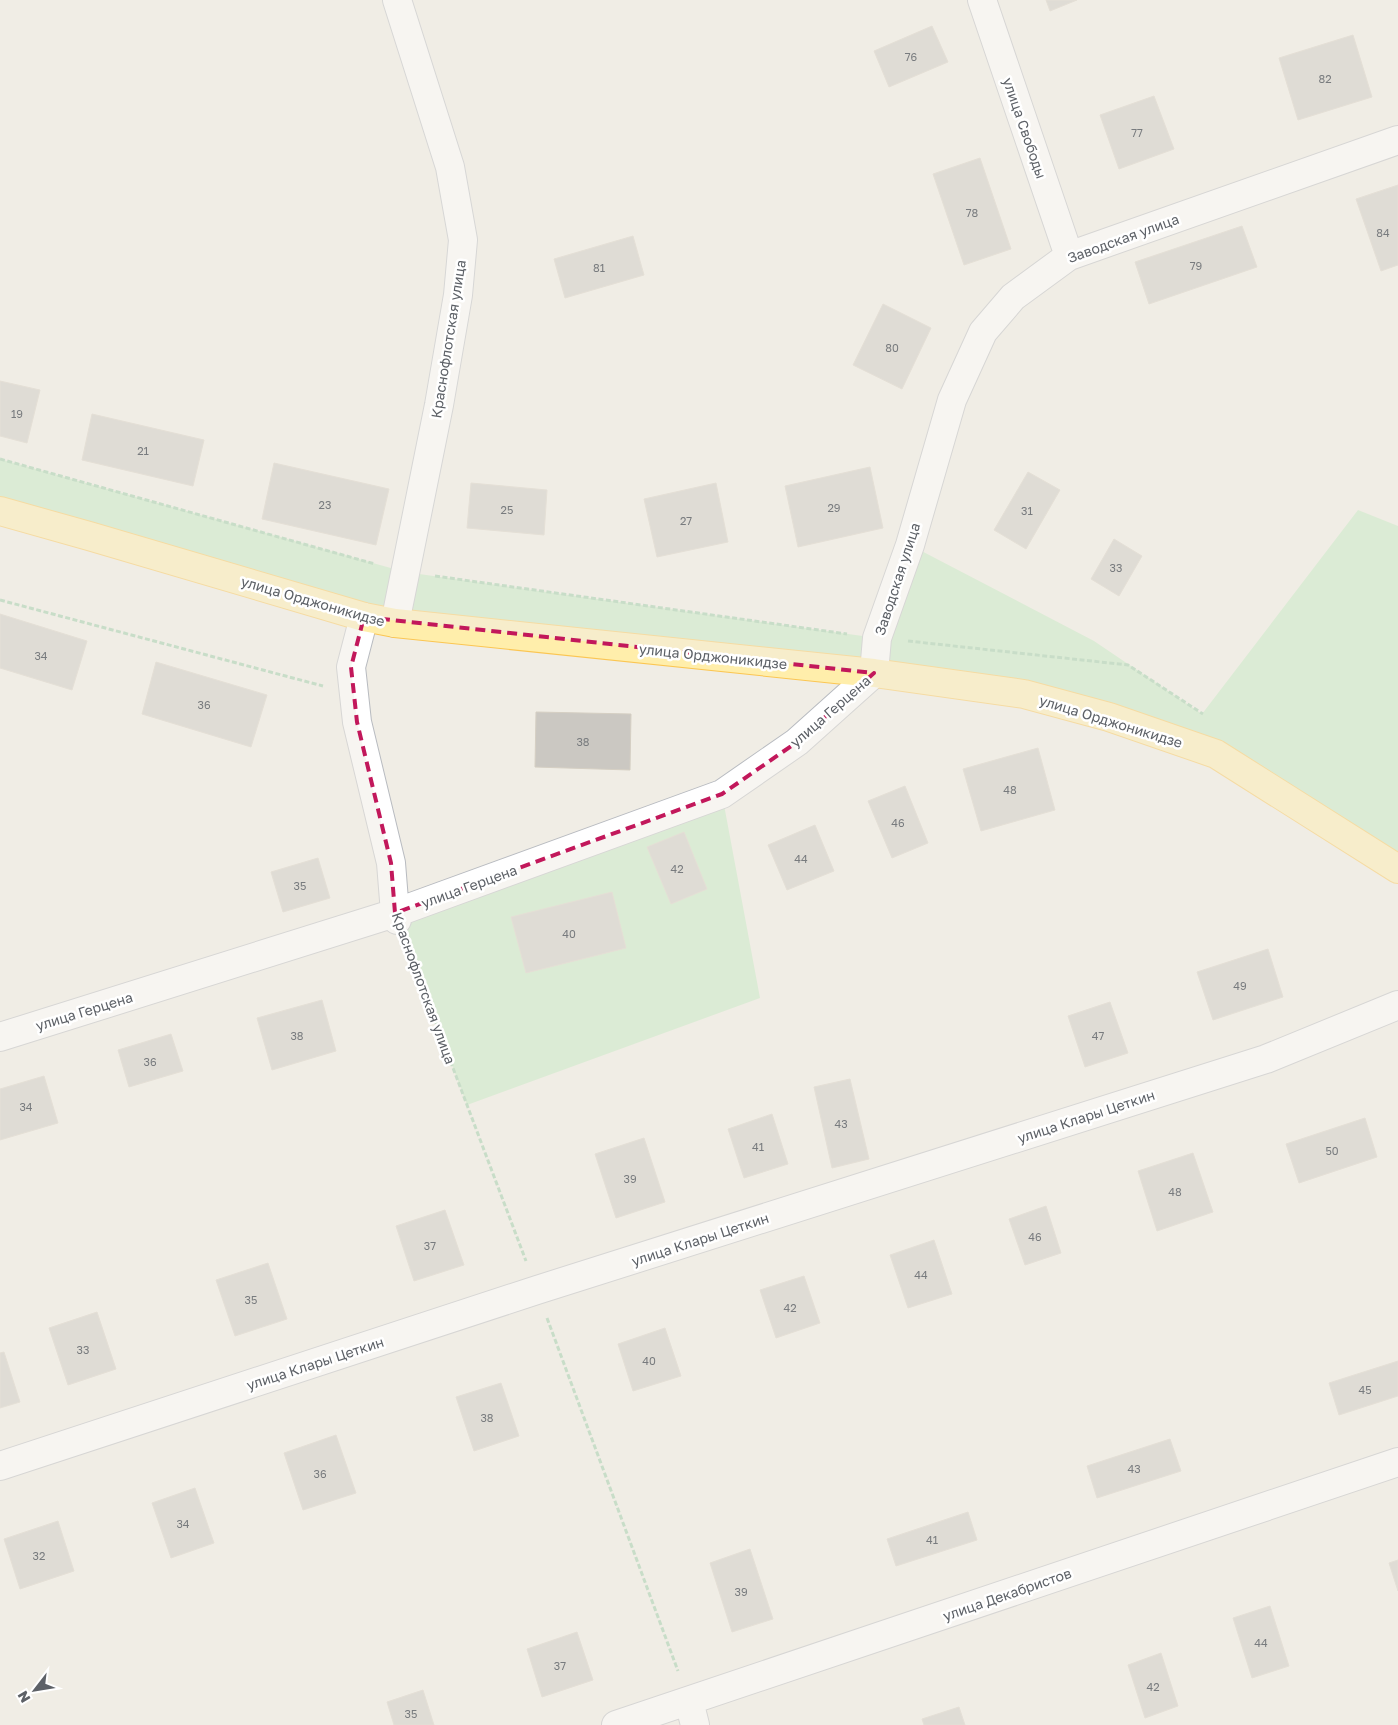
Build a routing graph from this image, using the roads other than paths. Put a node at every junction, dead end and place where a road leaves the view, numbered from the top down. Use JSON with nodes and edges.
{"nodes":[{"id":1,"x":397,"y":0,"type":"edge"},
{"id":2,"x":982,"y":0,"type":"edge"},
{"id":3,"x":1398,"y":140,"type":"edge"},
{"id":4,"x":1069,"y":256,"type":"junction"},
{"id":5,"x":0,"y":511,"type":"edge"},
{"id":6,"x":364,"y":617,"type":"junction"},
{"id":7,"x":395,"y":623,"type":"junction"},
{"id":8,"x":874,"y":673,"type":"junction"},
{"id":9,"x":1398,"y":869,"type":"edge"},
{"id":10,"x":396,"y":917,"type":"junction"},
{"id":11,"x":1398,"y":1005,"type":"edge"},
{"id":12,"x":0,"y":1037,"type":"edge"},
{"id":13,"x":1398,"y":1462,"type":"edge"},
{"id":14,"x":0,"y":1466,"type":"edge"},
{"id":15,"x":692,"y":1713,"type":"edge"},
{"id":16,"x":616,"y":1725,"type":"edge"}],
"edges":[{"from":1,"to":7,"type":"street","name":"Краснофлотская улица"},
{"from":2,"to":4,"type":"street","name":"улица Свободы"},
{"from":3,"to":4,"type":"street","name":"Заводская улица"},
{"from":4,"to":8,"type":"street","name":"Заводская улица"},
{"from":5,"to":6,"type":"main road","name":"улица Орджоникидзе"},
{"from":6,"to":7,"type":"main road","name":"улица Орджоникидзе"},
{"from":6,"to":10,"type":"street","name":"Краснофлотская улица"},
{"from":7,"to":8,"type":"main road","name":"улица Орджоникидзе"},
{"from":8,"to":9,"type":"main road","name":"улица Орджоникидзе"},
{"from":8,"to":10,"type":"street","name":"улица Герцена"},
{"from":10,"to":12,"type":"street","name":"улица Герцена"},
{"from":11,"to":14,"type":"street","name":"улица Клары Цеткин"},
{"from":13,"to":15,"type":"street","name":"улица Декабристов"},
{"from":15,"to":16,"type":"street","name":"улица Декабристов"}]}
